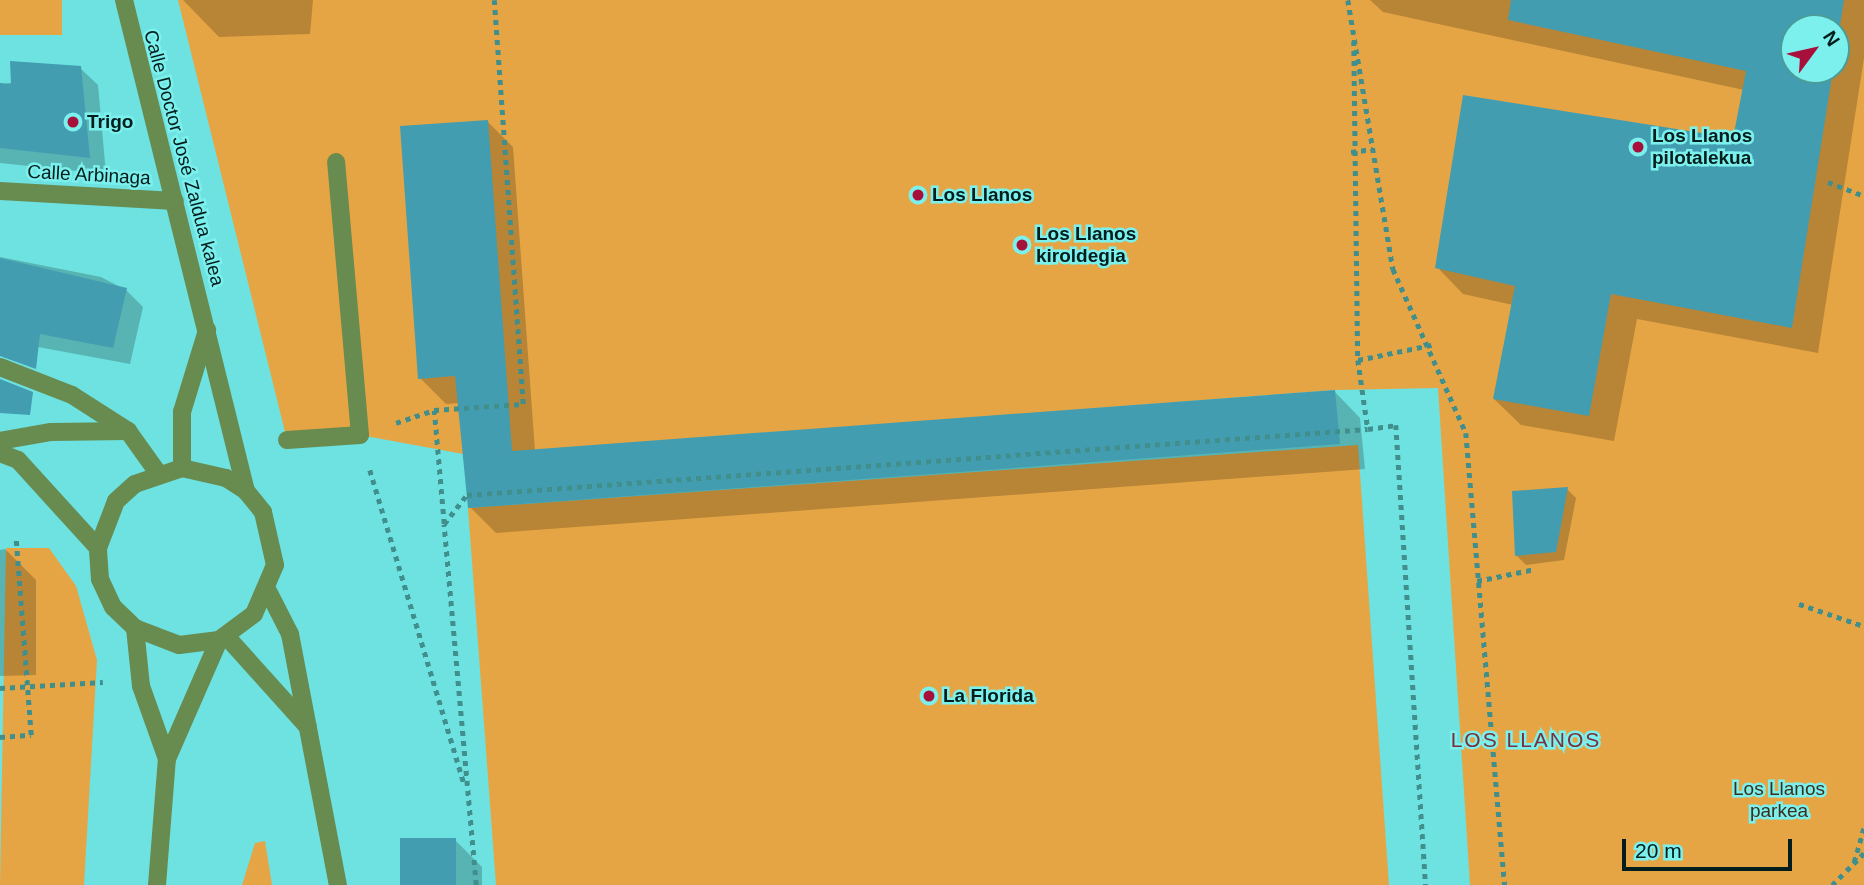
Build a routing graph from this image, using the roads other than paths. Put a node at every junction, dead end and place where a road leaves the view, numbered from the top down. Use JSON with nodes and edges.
{"nodes":[{"id":1,"x":124,"y":0,"type":"edge"},
{"id":2,"x":336,"y":162,"type":"dead end"},
{"id":3,"x":0,"y":191,"type":"edge"},
{"id":4,"x":175,"y":201,"type":"junction"},
{"id":5,"x":208,"y":327,"type":"junction"},
{"id":6,"x":0,"y":367,"type":"edge"},
{"id":7,"x":128,"y":430,"type":"junction"},
{"id":8,"x":287,"y":440,"type":"dead end"},
{"id":9,"x":0,"y":441,"type":"edge"},
{"id":10,"x":0,"y":453,"type":"edge"},
{"id":11,"x":182,"y":468,"type":"junction"},
{"id":12,"x":158,"y":473,"type":"junction"},
{"id":13,"x":246,"y":491,"type":"junction"},
{"id":14,"x":98,"y":548,"type":"junction"},
{"id":15,"x":268,"y":591,"type":"junction"},
{"id":16,"x":135,"y":628,"type":"junction"},
{"id":17,"x":222,"y":638,"type":"junction"},
{"id":18,"x":307,"y":727,"type":"junction"},
{"id":19,"x":167,"y":759,"type":"junction"},
{"id":20,"x":157,"y":885,"type":"edge"},
{"id":21,"x":338,"y":885,"type":"edge"}],
"edges":[{"from":1,"to":4,"type":"street","name":"Calle Doctor José Zaldua kalea"},
{"from":2,"to":8,"type":"street"},
{"from":3,"to":4,"type":"street","name":"Calle Arbinaga"},
{"from":4,"to":5,"type":"street","name":"Calle Doctor José Zaldua kalea"},
{"from":5,"to":11,"type":"street"},
{"from":5,"to":13,"type":"street","name":"Calle Doctor José Zaldua kalea"},
{"from":6,"to":7,"type":"street"},
{"from":7,"to":9,"type":"street"},
{"from":7,"to":12,"type":"street"},
{"from":10,"to":14,"type":"street"},
{"from":11,"to":12,"type":"street"},
{"from":11,"to":13,"type":"street"},
{"from":12,"to":14,"type":"street"},
{"from":13,"to":15,"type":"street"},
{"from":14,"to":16,"type":"street"},
{"from":15,"to":17,"type":"street"},
{"from":15,"to":18,"type":"street"},
{"from":16,"to":17,"type":"street"},
{"from":16,"to":19,"type":"street"},
{"from":17,"to":18,"type":"street"},
{"from":17,"to":19,"type":"street"},
{"from":18,"to":21,"type":"street"},
{"from":19,"to":20,"type":"street"}]}
